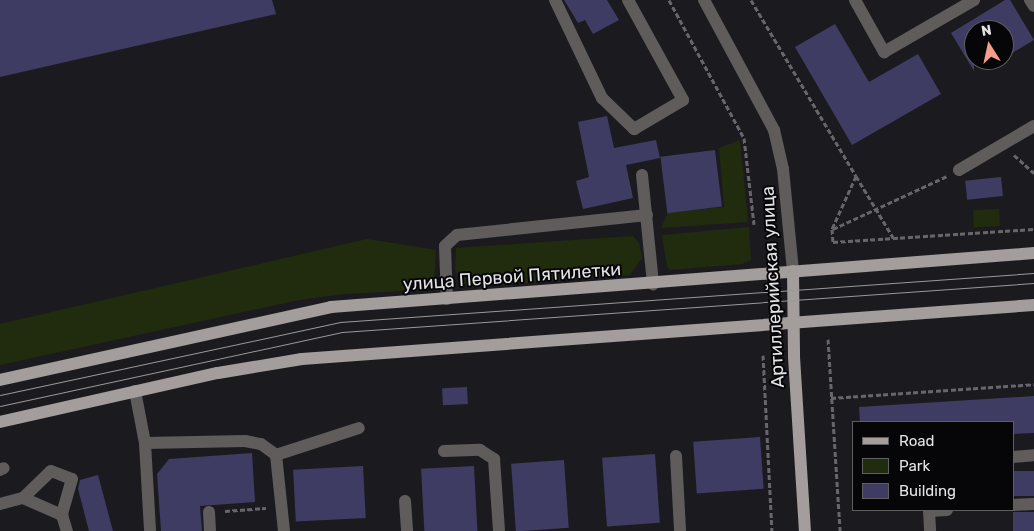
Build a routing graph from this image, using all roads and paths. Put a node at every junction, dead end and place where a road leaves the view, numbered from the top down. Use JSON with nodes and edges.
{"nodes":[{"id":1,"x":555,"y":0,"type":"edge"},
{"id":2,"x":668,"y":0,"type":"edge"},
{"id":3,"x":704,"y":0,"type":"edge"},
{"id":4,"x":751,"y":0,"type":"edge"},
{"id":5,"x":855,"y":0,"type":"edge"},
{"id":6,"x":974,"y":0,"type":"edge"},
{"id":7,"x":1030,"y":0,"type":"edge"},
{"id":8,"x":630,"y":1,"type":"edge"},
{"id":9,"x":1034,"y":6,"type":"edge"},
{"id":10,"x":1034,"y":126,"type":"edge"},
{"id":11,"x":1003,"y":144,"type":"junction"},
{"id":12,"x":959,"y":170,"type":"joint"},
{"id":13,"x":1034,"y":173,"type":"edge"},
{"id":14,"x":642,"y":175,"type":"dead end"},
{"id":15,"x":856,"y":176,"type":"junction"},
{"id":16,"x":878,"y":210,"type":"junction"},
{"id":17,"x":646,"y":215,"type":"junction"},
{"id":18,"x":754,"y":224,"type":"dead end"},
{"id":19,"x":832,"y":229,"type":"junction"},
{"id":20,"x":1034,"y":229,"type":"edge"},
{"id":21,"x":894,"y":238,"type":"junction"},
{"id":22,"x":1034,"y":254,"type":"edge"},
{"id":23,"x":793,"y":271,"type":"junction"},
{"id":24,"x":653,"y":284,"type":"junction"},
{"id":25,"x":447,"y":299,"type":"junction"},
{"id":26,"x":1034,"y":305,"type":"edge"},
{"id":27,"x":795,"y":322,"type":"junction"},
{"id":28,"x":828,"y":339,"type":"dead end"},
{"id":29,"x":763,"y":355,"type":"dead end"},
{"id":30,"x":0,"y":380,"type":"edge"},
{"id":31,"x":1034,"y":384,"type":"edge"},
{"id":32,"x":135,"y":391,"type":"junction"},
{"id":33,"x":831,"y":398,"type":"junction"},
{"id":34,"x":0,"y":422,"type":"edge"},
{"id":35,"x":359,"y":428,"type":"dead end"},
{"id":36,"x":145,"y":443,"type":"junction"},
{"id":37,"x":444,"y":451,"type":"dead end"},
{"id":38,"x":276,"y":455,"type":"junction"},
{"id":39,"x":1034,"y":455,"type":"edge"},
{"id":40,"x":676,"y":456,"type":"dead end"},
{"id":41,"x":1014,"y":457,"type":"edge"},
{"id":42,"x":23,"y":498,"type":"junction"},
{"id":43,"x":405,"y":501,"type":"dead end"},
{"id":44,"x":0,"y":504,"type":"edge"},
{"id":45,"x":1034,"y":504,"type":"edge"},
{"id":46,"x":1014,"y":506,"type":"edge"},
{"id":47,"x":281,"y":507,"type":"junction"},
{"id":48,"x":929,"y":511,"type":"edge"},
{"id":49,"x":209,"y":512,"type":"joint"},
{"id":50,"x":62,"y":516,"type":"junction"},
{"id":51,"x":67,"y":531,"type":"edge"},
{"id":52,"x":150,"y":531,"type":"edge"},
{"id":53,"x":210,"y":531,"type":"edge"},
{"id":54,"x":284,"y":531,"type":"edge"},
{"id":55,"x":406,"y":531,"type":"edge"},
{"id":56,"x":499,"y":531,"type":"edge"},
{"id":57,"x":680,"y":531,"type":"edge"},
{"id":58,"x":772,"y":531,"type":"edge"},
{"id":59,"x":805,"y":531,"type":"edge"},
{"id":60,"x":840,"y":531,"type":"edge"},
{"id":61,"x":930,"y":531,"type":"edge"}],
"edges":[{"from":1,"to":8,"type":"street"},
{"from":2,"to":18,"type":"path"},
{"from":3,"to":23,"type":"street","name":"Артиллерийская улица"},
{"from":4,"to":15,"type":"path"},
{"from":5,"to":6,"type":"street"},
{"from":7,"to":9,"type":"street"},
{"from":10,"to":11,"type":"street"},
{"from":11,"to":12,"type":"street"},
{"from":11,"to":13,"type":"path"},
{"from":12,"to":16,"type":"path"},
{"from":14,"to":17,"type":"street"},
{"from":15,"to":16,"type":"path"},
{"from":15,"to":19,"type":"path"},
{"from":16,"to":19,"type":"path"},
{"from":16,"to":21,"type":"path"},
{"from":17,"to":24,"type":"street"},
{"from":17,"to":25,"type":"street"},
{"from":19,"to":21,"type":"path"},
{"from":20,"to":21,"type":"path"},
{"from":22,"to":23,"type":"main road","name":"улица Первой Пятилетки"},
{"from":23,"to":24,"type":"main road","name":"улица Первой Пятилетки"},
{"from":23,"to":27,"type":"main road","name":"Артиллерийская улица"},
{"from":24,"to":25,"type":"main road","name":"улица Первой Пятилетки"},
{"from":25,"to":30,"type":"main road","name":"улица Первой Пятилетки"},
{"from":26,"to":27,"type":"main road"},
{"from":27,"to":32,"type":"main road"},
{"from":27,"to":59,"type":"main road","name":"Артиллерийская улица"},
{"from":28,"to":33,"type":"path"},
{"from":29,"to":58,"type":"path"},
{"from":31,"to":33,"type":"path"},
{"from":32,"to":34,"type":"main road"},
{"from":32,"to":36,"type":"street"},
{"from":33,"to":60,"type":"path"},
{"from":35,"to":38,"type":"street"},
{"from":36,"to":38,"type":"street"},
{"from":36,"to":52,"type":"street"},
{"from":37,"to":56,"type":"street"},
{"from":38,"to":47,"type":"street"},
{"from":39,"to":41,"type":"street"},
{"from":40,"to":57,"type":"street"},
{"from":42,"to":44,"type":"street"},
{"from":42,"to":50,"type":"street"},
{"from":42,"to":50,"type":"street"},
{"from":43,"to":55,"type":"street"},
{"from":45,"to":46,"type":"street"},
{"from":47,"to":49,"type":"path"},
{"from":47,"to":54,"type":"street"},
{"from":48,"to":61,"type":"street"},
{"from":49,"to":53,"type":"street"},
{"from":50,"to":51,"type":"street"}]}
